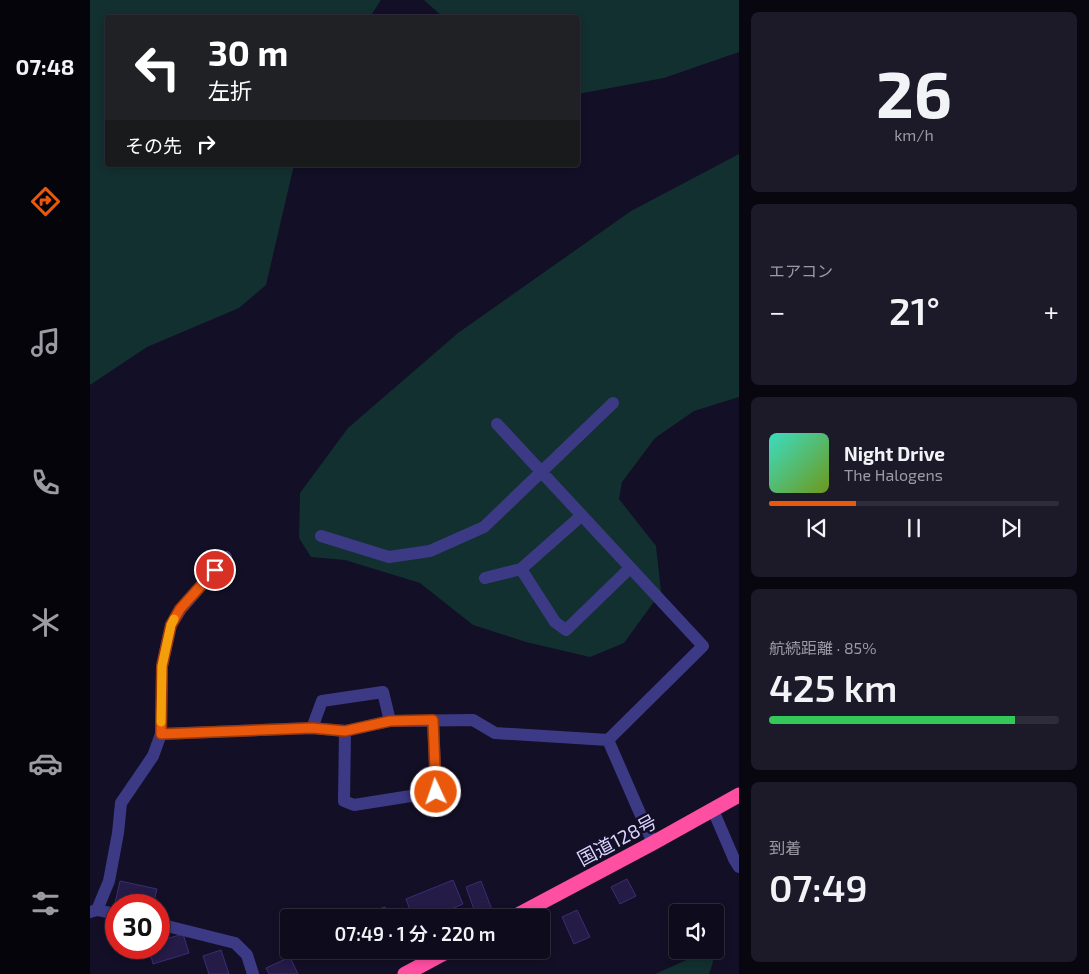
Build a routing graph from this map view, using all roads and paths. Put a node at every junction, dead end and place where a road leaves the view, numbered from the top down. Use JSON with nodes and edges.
{"nodes":[{"id":1,"x":614,"y":403,"type":"dead end"},
{"id":2,"x":497,"y":424,"type":"dead end"},
{"id":3,"x":541,"y":473,"type":"junction"},
{"id":4,"x":581,"y":516,"type":"junction"},
{"id":5,"x":320,"y":536,"type":"dead end"},
{"id":6,"x":226,"y":557,"type":"dead end"},
{"id":7,"x":630,"y":568,"type":"junction"},
{"id":8,"x":521,"y":569,"type":"junction"},
{"id":9,"x":485,"y":578,"type":"dead end"},
{"id":10,"x":433,"y":720,"type":"junction"},
{"id":11,"x":390,"y":721,"type":"junction"},
{"id":12,"x":312,"y":728,"type":"junction"},
{"id":13,"x":345,"y":731,"type":"junction"},
{"id":14,"x":161,"y":734,"type":"junction"},
{"id":15,"x":608,"y":740,"type":"junction"},
{"id":16,"x":739,"y":795,"type":"edge"},
{"id":17,"x":713,"y":810,"type":"junction"},
{"id":18,"x":653,"y":843,"type":"junction"},
{"id":19,"x":739,"y":867,"type":"edge"},
{"id":20,"x":529,"y":909,"type":"edge"},
{"id":21,"x":93,"y":911,"type":"edge"},
{"id":22,"x":170,"y":927,"type":"edge"},
{"id":23,"x":437,"y":959,"type":"edge"},
{"id":24,"x":422,"y":970,"type":"edge"},
{"id":25,"x":253,"y":974,"type":"edge"},
{"id":26,"x":405,"y":974,"type":"edge"}],
"edges":[{"from":1,"to":3,"type":"street"},
{"from":2,"to":3,"type":"street"},
{"from":3,"to":4,"type":"street"},
{"from":3,"to":5,"type":"street"},
{"from":4,"to":7,"type":"street"},
{"from":4,"to":8,"type":"street"},
{"from":6,"to":14,"type":"street"},
{"from":7,"to":8,"type":"street"},
{"from":7,"to":15,"type":"street"},
{"from":8,"to":9,"type":"street"},
{"from":10,"to":11,"type":"street"},
{"from":10,"to":13,"type":"street"},
{"from":10,"to":15,"type":"street"},
{"from":11,"to":12,"type":"street"},
{"from":11,"to":13,"type":"street"},
{"from":12,"to":13,"type":"street"},
{"from":12,"to":14,"type":"street"},
{"from":14,"to":21,"type":"street"},
{"from":15,"to":18,"type":"street"},
{"from":16,"to":17,"type":"highway","name":"国道128号"},
{"from":17,"to":18,"type":"highway","name":"国道128号"},
{"from":17,"to":19,"type":"street"},
{"from":18,"to":20,"type":"highway","name":"国道128号"},
{"from":22,"to":25,"type":"street"},
{"from":23,"to":24,"type":"highway"},
{"from":24,"to":26,"type":"highway"}]}
